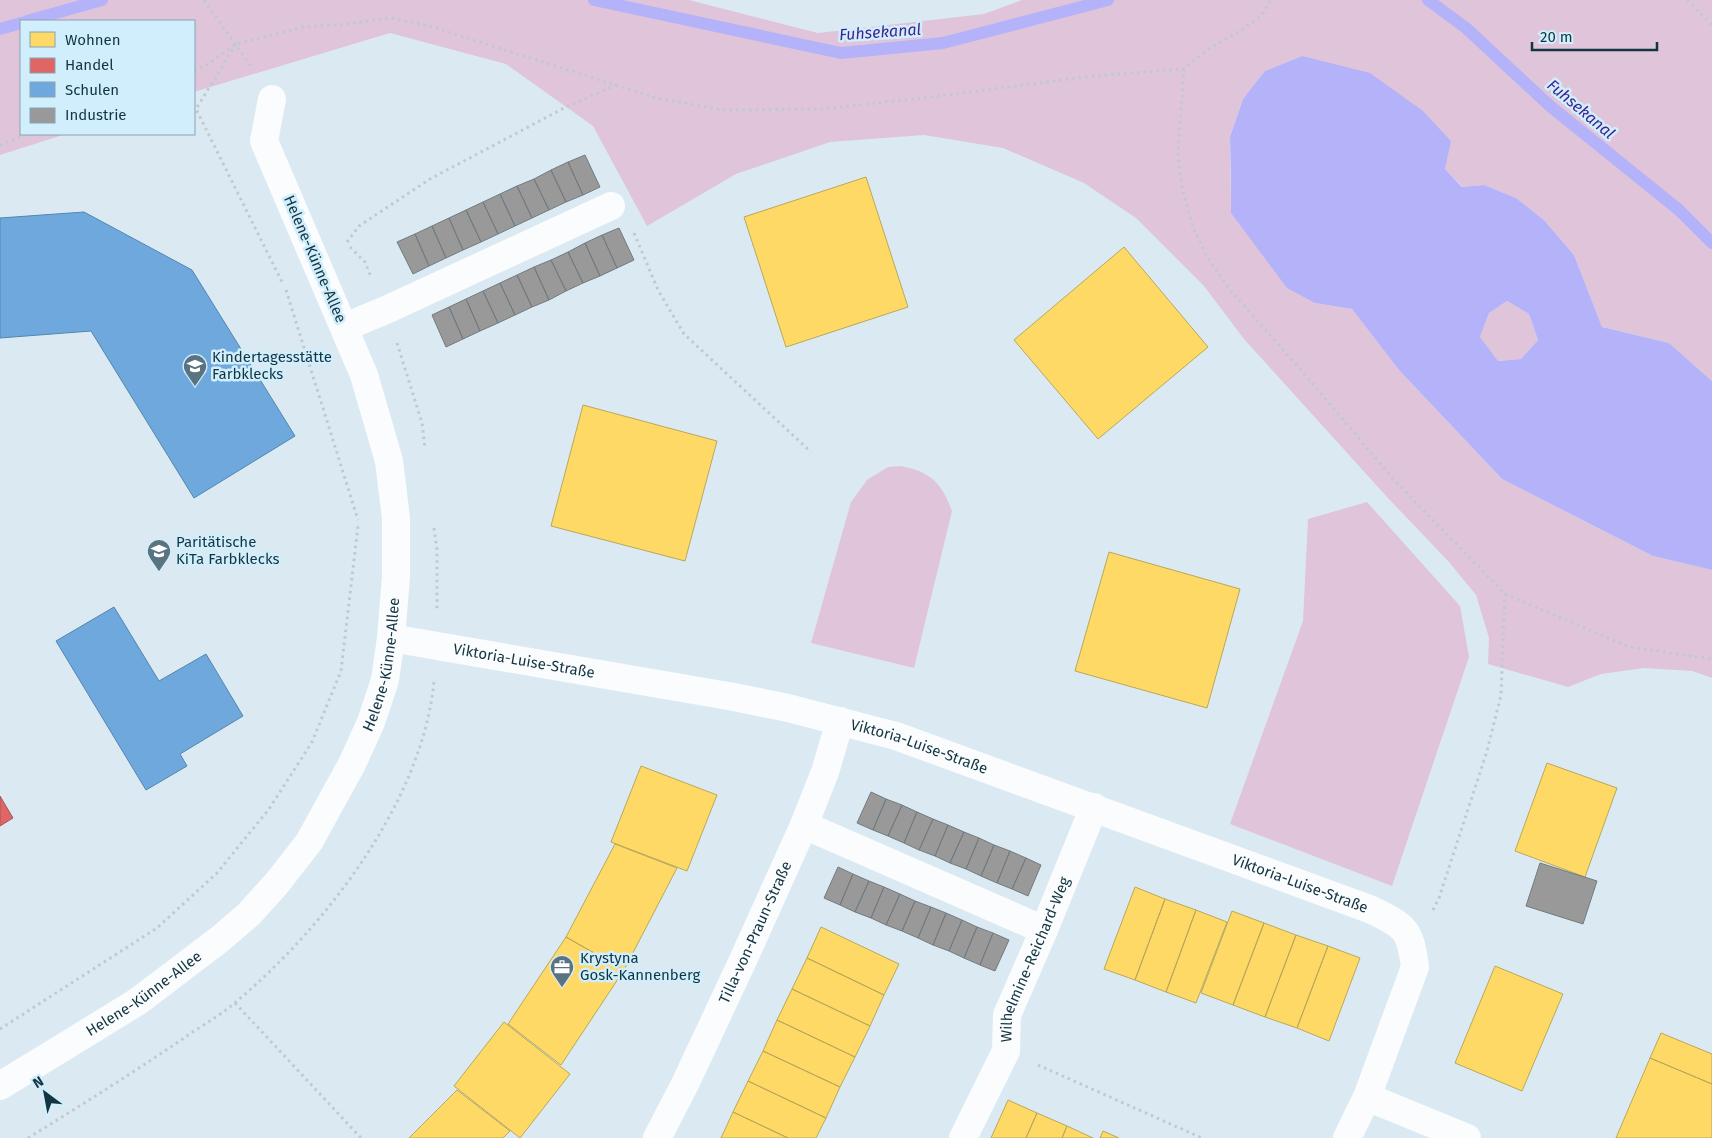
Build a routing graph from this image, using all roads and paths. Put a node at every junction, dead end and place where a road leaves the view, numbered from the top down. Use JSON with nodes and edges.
{"nodes":[{"id":1,"x":204,"y":0,"type":"edge"},
{"id":2,"x":1271,"y":0,"type":"edge"},
{"id":3,"x":1687,"y":0,"type":"edge"},
{"id":4,"x":1712,"y":25,"type":"edge"},
{"id":5,"x":236,"y":44,"type":"junction"},
{"id":6,"x":1184,"y":69,"type":"junction"},
{"id":7,"x":195,"y":70,"type":"edge"},
{"id":8,"x":616,"y":84,"type":"junction"},
{"id":9,"x":272,"y":99,"type":"dead end"},
{"id":10,"x":25,"y":135,"type":"edge"},
{"id":11,"x":0,"y":145,"type":"edge"},
{"id":12,"x":611,"y":206,"type":"joint"},
{"id":13,"x":340,"y":236,"type":"dead end"},
{"id":14,"x":346,"y":243,"type":"junction"},
{"id":15,"x":386,"y":310,"type":"junction"},
{"id":16,"x":345,"y":327,"type":"junction"},
{"id":17,"x":425,"y":452,"type":"dead end"},
{"id":18,"x":812,"y":452,"type":"dead end"},
{"id":19,"x":434,"y":521,"type":"dead end"},
{"id":20,"x":1505,"y":594,"type":"junction"},
{"id":21,"x":391,"y":638,"type":"junction"},
{"id":22,"x":437,"y":645,"type":"junction"},
{"id":23,"x":1712,"y":659,"type":"edge"},
{"id":24,"x":840,"y":721,"type":"junction"},
{"id":25,"x":1094,"y":807,"type":"junction"},
{"id":26,"x":804,"y":825,"type":"junction"},
{"id":27,"x":1044,"y":930,"type":"junction"},
{"id":28,"x":1412,"y":948,"type":"junction"},
{"id":29,"x":235,"y":1003,"type":"junction"},
{"id":30,"x":0,"y":1029,"type":"edge"},
{"id":31,"x":1006,"y":1051,"type":"junction"},
{"id":32,"x":0,"y":1086,"type":"edge"},
{"id":33,"x":1367,"y":1097,"type":"junction"},
{"id":34,"x":28,"y":1138,"type":"edge"},
{"id":35,"x":361,"y":1138,"type":"edge"},
{"id":36,"x":657,"y":1138,"type":"edge"},
{"id":37,"x":963,"y":1138,"type":"edge"},
{"id":38,"x":1202,"y":1138,"type":"edge"},
{"id":39,"x":1347,"y":1138,"type":"edge"},
{"id":40,"x":1466,"y":1138,"type":"edge"}],
"edges":[{"from":1,"to":5,"type":"path"},
{"from":2,"to":6,"type":"path"},
{"from":3,"to":4,"type":"path"},
{"from":5,"to":7,"type":"path"},
{"from":5,"to":8,"type":"path"},
{"from":5,"to":30,"type":"path"},
{"from":6,"to":8,"type":"path"},
{"from":6,"to":20,"type":"path"},
{"from":8,"to":14,"type":"path"},
{"from":9,"to":16,"type":"street","name":"Helene-Künne-Allee"},
{"from":10,"to":11,"type":"path"},
{"from":12,"to":15,"type":"street"},
{"from":12,"to":18,"type":"path"},
{"from":13,"to":14,"type":"path"},
{"from":14,"to":15,"type":"path"},
{"from":15,"to":16,"type":"street"},
{"from":15,"to":17,"type":"path"},
{"from":16,"to":21,"type":"street","name":"Helene-Künne-Allee"},
{"from":19,"to":22,"type":"path"},
{"from":20,"to":23,"type":"path"},
{"from":20,"to":28,"type":"path"},
{"from":21,"to":22,"type":"street","name":"Viktoria-Luise-Straße"},
{"from":21,"to":32,"type":"street","name":"Helene-Künne-Allee"},
{"from":22,"to":24,"type":"street","name":"Viktoria-Luise-Straße"},
{"from":22,"to":29,"type":"path"},
{"from":24,"to":25,"type":"street","name":"Viktoria-Luise-Straße"},
{"from":24,"to":26,"type":"street","name":"Tilla-von-Praun-Straße"},
{"from":25,"to":27,"type":"street","name":"Wilhelmine-Reichard-Weg"},
{"from":25,"to":28,"type":"street","name":"Viktoria-Luise-Straße"},
{"from":26,"to":27,"type":"street"},
{"from":26,"to":36,"type":"street","name":"Tilla-von-Praun-Straße"},
{"from":27,"to":31,"type":"street","name":"Wilhelmine-Reichard-Weg"},
{"from":28,"to":33,"type":"street"},
{"from":29,"to":34,"type":"path"},
{"from":29,"to":35,"type":"path"},
{"from":31,"to":37,"type":"street","name":"Wilhelmine-Reichard-Weg"},
{"from":31,"to":38,"type":"path"},
{"from":33,"to":39,"type":"street"},
{"from":33,"to":40,"type":"street"}]}
